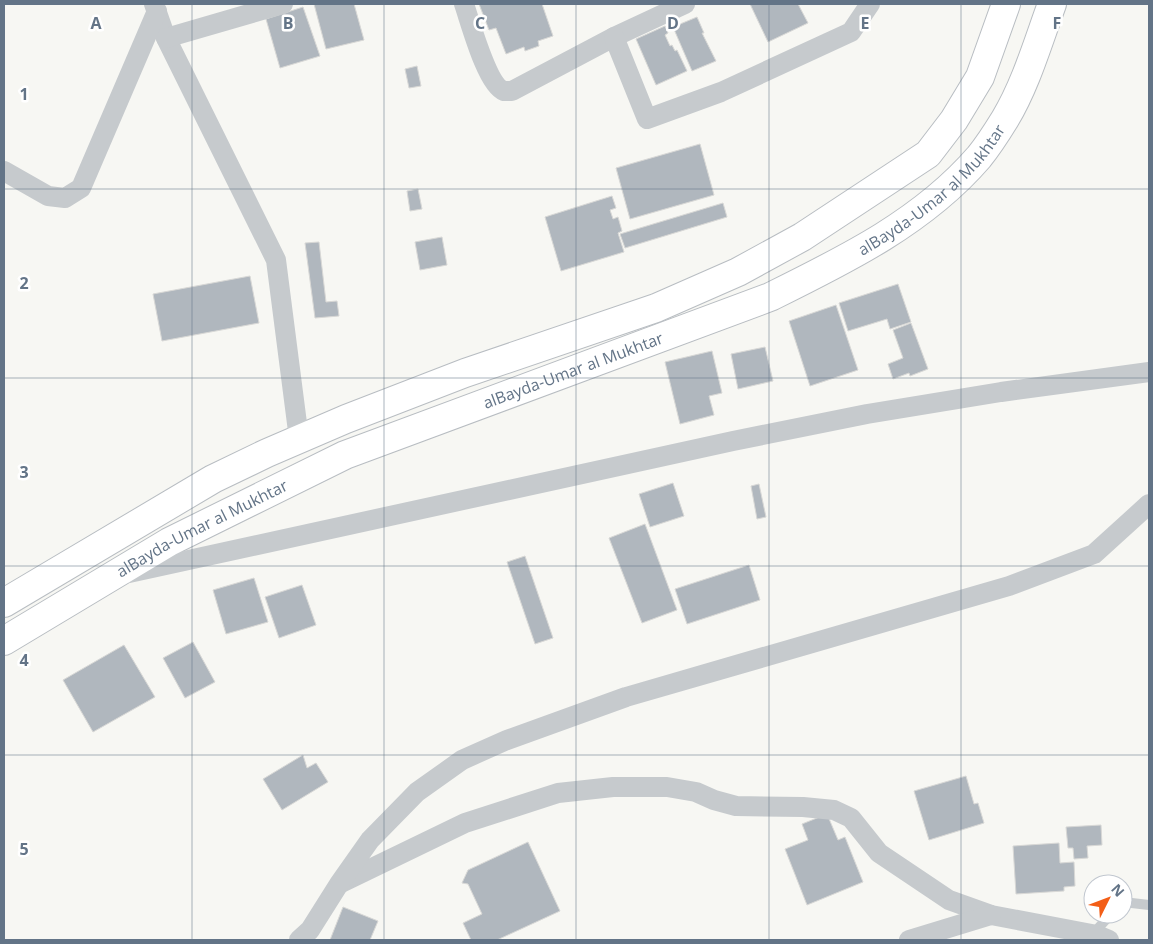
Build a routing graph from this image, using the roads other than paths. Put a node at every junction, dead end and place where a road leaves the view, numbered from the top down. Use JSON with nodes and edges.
{"nodes":[{"id":1,"x":284,"y":4,"type":"edge"},
{"id":2,"x":464,"y":4,"type":"edge"},
{"id":3,"x":685,"y":4,"type":"edge"},
{"id":4,"x":870,"y":4,"type":"edge"},
{"id":5,"x":1006,"y":4,"type":"edge"},
{"id":6,"x":1052,"y":4,"type":"edge"},
{"id":7,"x":156,"y":8,"type":"edge"},
{"id":8,"x":614,"y":37,"type":"junction"},
{"id":9,"x":166,"y":38,"type":"junction"},
{"id":10,"x":4,"y":171,"type":"edge"},
{"id":11,"x":1149,"y":372,"type":"edge"},
{"id":12,"x":298,"y":439,"type":"junction"},
{"id":13,"x":1149,"y":504,"type":"edge"},
{"id":14,"x":110,"y":577,"type":"junction"},
{"id":15,"x":4,"y":603,"type":"edge"},
{"id":16,"x":4,"y":641,"type":"edge"},
{"id":17,"x":339,"y":884,"type":"junction"},
{"id":18,"x":1133,"y":903,"type":"edge"},
{"id":19,"x":1149,"y":905,"type":"edge"},
{"id":20,"x":991,"y":916,"type":"junction"},
{"id":21,"x":1106,"y":924,"type":"edge"},
{"id":22,"x":306,"y":937,"type":"edge"},
{"id":23,"x":1100,"y":937,"type":"edge"},
{"id":24,"x":908,"y":940,"type":"edge"}],
"edges":[{"from":1,"to":9,"type":"street"},
{"from":2,"to":8,"type":"street"},
{"from":3,"to":8,"type":"street"},
{"from":4,"to":8,"type":"street"},
{"from":5,"to":12,"type":"main road","name":"alBayda-Umar al Mukhtar"},
{"from":6,"to":14,"type":"main road","name":"alBayda-Umar al Mukhtar"},
{"from":7,"to":9,"type":"street"},
{"from":7,"to":10,"type":"street"},
{"from":9,"to":12,"type":"street"},
{"from":11,"to":14,"type":"street"},
{"from":12,"to":15,"type":"main road","name":"alBayda-Umar al Mukhtar"},
{"from":13,"to":17,"type":"street"},
{"from":14,"to":16,"type":"main road","name":"alBayda-Umar al Mukhtar"},
{"from":17,"to":20,"type":"street"},
{"from":17,"to":22,"type":"street"},
{"from":18,"to":19,"type":"lane"},
{"from":20,"to":23,"type":"street"},
{"from":20,"to":24,"type":"street"},
{"from":21,"to":23,"type":"lane"}]}
